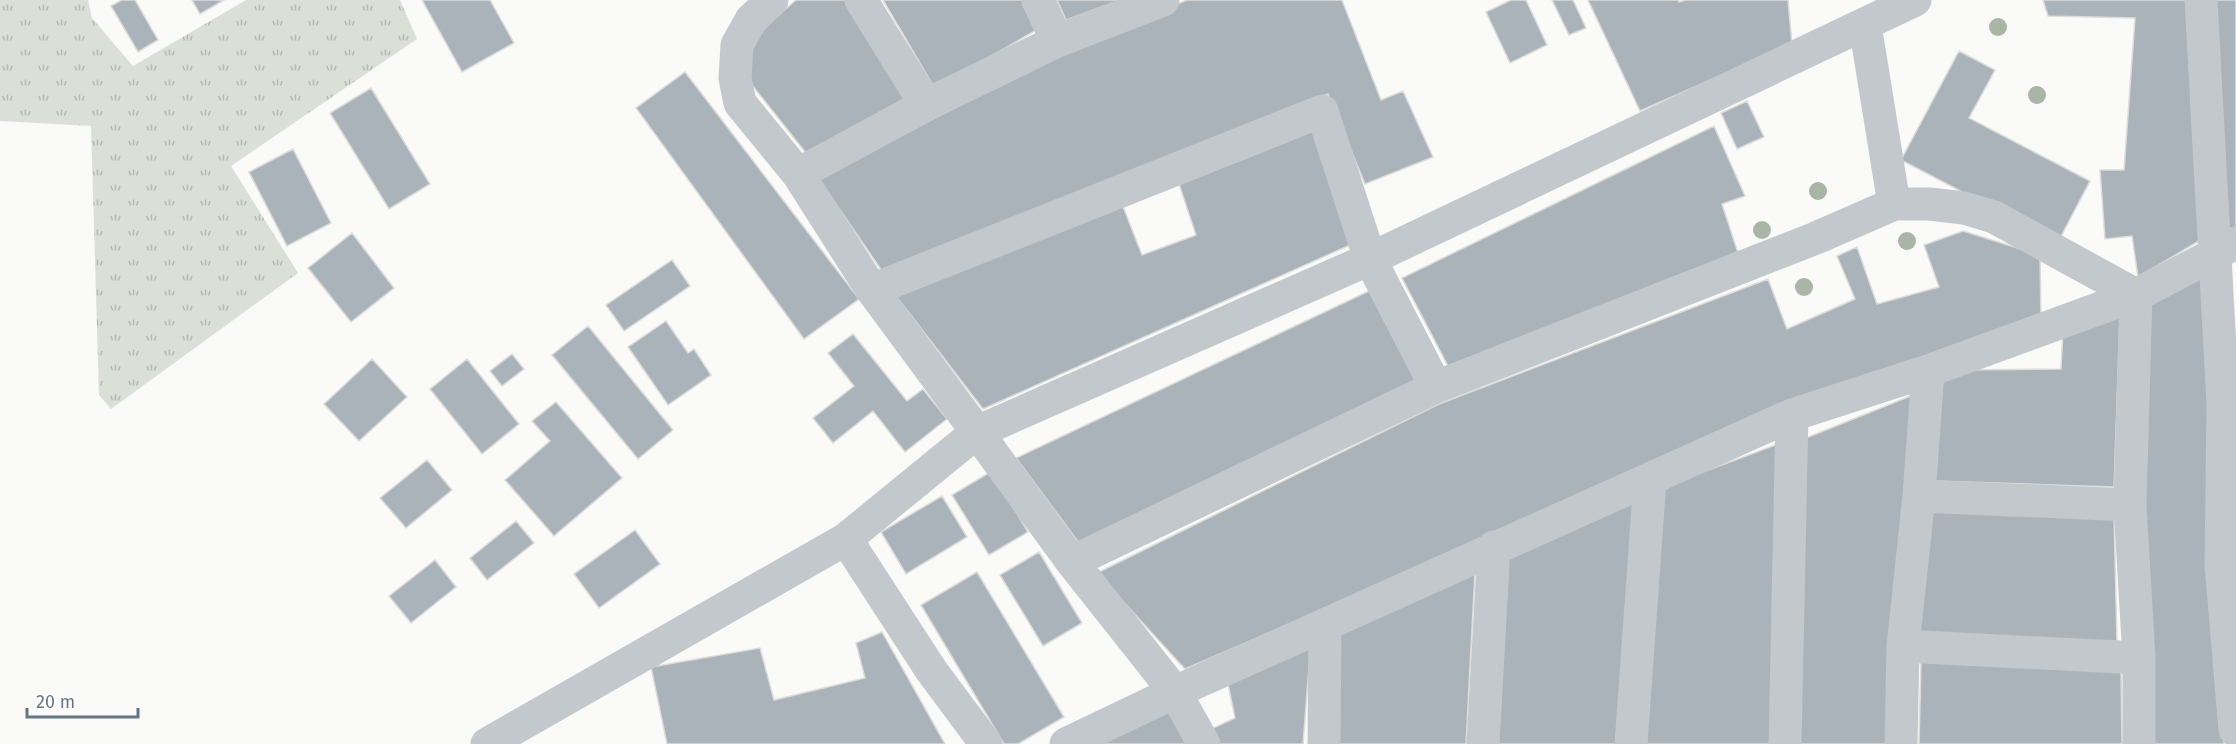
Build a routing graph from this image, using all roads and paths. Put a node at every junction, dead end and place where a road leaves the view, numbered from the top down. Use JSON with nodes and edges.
{"nodes":[{"id":1,"x":772,"y":0,"type":"edge"},
{"id":2,"x":861,"y":0,"type":"edge"},
{"id":3,"x":1038,"y":0,"type":"edge"},
{"id":4,"x":1163,"y":0,"type":"edge"},
{"id":5,"x":1915,"y":0,"type":"edge"},
{"id":6,"x":2201,"y":0,"type":"edge"},
{"id":7,"x":1865,"y":25,"type":"junction"},
{"id":8,"x":1057,"y":40,"type":"junction"},
{"id":9,"x":926,"y":105,"type":"junction"},
{"id":10,"x":798,"y":174,"type":"junction"},
{"id":11,"x":1894,"y":204,"type":"junction"},
{"id":12,"x":2226,"y":248,"type":"edge"},
{"id":13,"x":1370,"y":259,"type":"junction"},
{"id":14,"x":872,"y":290,"type":"junction"},
{"id":15,"x":2136,"y":295,"type":"junction"},
{"id":16,"x":1928,"y":371,"type":"junction"},
{"id":17,"x":1436,"y":387,"type":"junction"},
{"id":18,"x":1791,"y":415,"type":"junction"},
{"id":19,"x":977,"y":432,"type":"junction"},
{"id":20,"x":1650,"y":480,"type":"junction"},
{"id":21,"x":1919,"y":496,"type":"junction"},
{"id":22,"x":2130,"y":505,"type":"junction"},
{"id":23,"x":846,"y":539,"type":"junction"},
{"id":24,"x":1494,"y":547,"type":"junction"},
{"id":25,"x":1072,"y":562,"type":"junction"},
{"id":26,"x":1325,"y":626,"type":"junction"},
{"id":27,"x":1903,"y":646,"type":"junction"},
{"id":28,"x":2139,"y":658,"type":"junction"},
{"id":29,"x":1175,"y":692,"type":"junction"},
{"id":30,"x":2235,"y":735,"type":"edge"},
{"id":31,"x":487,"y":744,"type":"edge"},
{"id":32,"x":986,"y":744,"type":"edge"},
{"id":33,"x":1066,"y":744,"type":"edge"},
{"id":34,"x":1204,"y":744,"type":"edge"},
{"id":35,"x":1324,"y":744,"type":"edge"},
{"id":36,"x":1483,"y":744,"type":"edge"},
{"id":37,"x":1631,"y":744,"type":"edge"},
{"id":38,"x":1785,"y":744,"type":"edge"},
{"id":39,"x":1901,"y":744,"type":"edge"},
{"id":40,"x":2139,"y":744,"type":"edge"}],
"edges":[{"from":1,"to":10,"type":"street"},
{"from":2,"to":9,"type":"street"},
{"from":3,"to":8,"type":"street"},
{"from":4,"to":8,"type":"street"},
{"from":5,"to":7,"type":"street"},
{"from":6,"to":12,"type":"street"},
{"from":7,"to":11,"type":"street"},
{"from":7,"to":13,"type":"street"},
{"from":8,"to":9,"type":"street"},
{"from":9,"to":10,"type":"street"},
{"from":10,"to":14,"type":"street"},
{"from":11,"to":15,"type":"street"},
{"from":11,"to":17,"type":"street"},
{"from":12,"to":15,"type":"street"},
{"from":12,"to":30,"type":"street"},
{"from":13,"to":14,"type":"street"},
{"from":13,"to":17,"type":"street"},
{"from":13,"to":19,"type":"street"},
{"from":14,"to":19,"type":"street"},
{"from":15,"to":16,"type":"street"},
{"from":15,"to":22,"type":"street"},
{"from":16,"to":18,"type":"street"},
{"from":16,"to":21,"type":"street"},
{"from":17,"to":25,"type":"street"},
{"from":18,"to":20,"type":"street"},
{"from":18,"to":38,"type":"street"},
{"from":19,"to":23,"type":"street"},
{"from":19,"to":25,"type":"street"},
{"from":20,"to":24,"type":"street"},
{"from":20,"to":37,"type":"street"},
{"from":21,"to":22,"type":"street"},
{"from":21,"to":27,"type":"street"},
{"from":22,"to":28,"type":"street"},
{"from":23,"to":31,"type":"street"},
{"from":23,"to":32,"type":"street"},
{"from":24,"to":26,"type":"street"},
{"from":24,"to":36,"type":"street"},
{"from":25,"to":29,"type":"street"},
{"from":26,"to":29,"type":"street"},
{"from":26,"to":35,"type":"street"},
{"from":27,"to":28,"type":"street"},
{"from":27,"to":39,"type":"street"},
{"from":28,"to":40,"type":"street"},
{"from":29,"to":33,"type":"street"},
{"from":29,"to":34,"type":"street"}]}
